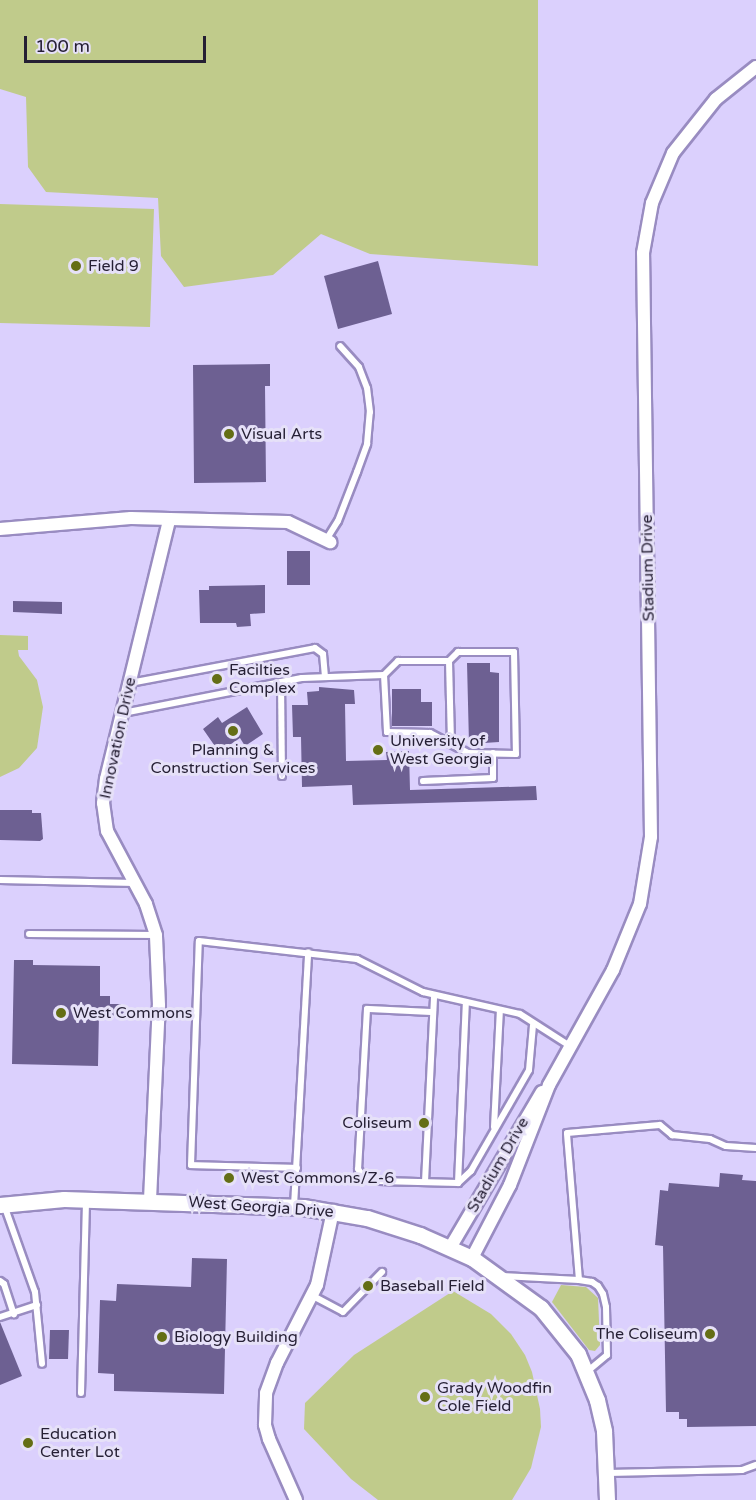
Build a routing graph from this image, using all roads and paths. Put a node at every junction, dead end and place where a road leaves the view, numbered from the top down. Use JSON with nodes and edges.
{"nodes":[{"id":1,"x":756,"y":67,"type":"edge"},
{"id":2,"x":340,"y":346,"type":"dead end"},
{"id":3,"x":170,"y":520,"type":"junction"},
{"id":4,"x":0,"y":529,"type":"edge"},
{"id":5,"x":328,"y":541,"type":"joint"},
{"id":6,"x":449,"y":661,"type":"junction"},
{"id":7,"x":384,"y":675,"type":"junction"},
{"id":8,"x":325,"y":677,"type":"junction"},
{"id":9,"x":281,"y":682,"type":"junction"},
{"id":10,"x":130,"y":683,"type":"junction"},
{"id":11,"x":122,"y":713,"type":"junction"},
{"id":12,"x":451,"y":744,"type":"junction"},
{"id":13,"x":492,"y":753,"type":"junction"},
{"id":14,"x":282,"y":776,"type":"dead end"},
{"id":15,"x":423,"y":781,"type":"dead end"},
{"id":16,"x":0,"y":880,"type":"edge"},
{"id":17,"x":135,"y":883,"type":"junction"},
{"id":18,"x":29,"y":934,"type":"dead end"},
{"id":19,"x":156,"y":935,"type":"junction"},
{"id":20,"x":308,"y":952,"type":"junction"},
{"id":21,"x":434,"y":995,"type":"junction"},
{"id":22,"x":466,"y":1002,"type":"junction"},
{"id":23,"x":500,"y":1010,"type":"junction"},
{"id":24,"x":433,"y":1012,"type":"junction"},
{"id":25,"x":533,"y":1025,"type":"junction"},
{"id":26,"x":571,"y":1047,"type":"junction"},
{"id":27,"x":549,"y":1085,"type":"junction"},
{"id":28,"x":494,"y":1131,"type":"junction"},
{"id":29,"x":756,"y":1148,"type":"edge"},
{"id":30,"x":297,"y":1168,"type":"junction"},
{"id":31,"x":424,"y":1182,"type":"junction"},
{"id":32,"x":458,"y":1183,"type":"junction"},
{"id":33,"x":86,"y":1199,"type":"junction"},
{"id":34,"x":150,"y":1200,"type":"junction"},
{"id":35,"x":2,"y":1204,"type":"edge"},
{"id":36,"x":294,"y":1206,"type":"junction"},
{"id":37,"x":333,"y":1211,"type":"junction"},
{"id":38,"x":450,"y":1248,"type":"junction"},
{"id":39,"x":472,"y":1258,"type":"junction"},
{"id":40,"x":382,"y":1272,"type":"dead end"},
{"id":41,"x":498,"y":1276,"type":"junction"},
{"id":42,"x":579,"y":1280,"type":"junction"},
{"id":43,"x":0,"y":1281,"type":"edge"},
{"id":44,"x":313,"y":1296,"type":"junction"},
{"id":45,"x":37,"y":1305,"type":"junction"},
{"id":46,"x":14,"y":1314,"type":"junction"},
{"id":47,"x":0,"y":1317,"type":"edge"},
{"id":48,"x":42,"y":1364,"type":"dead end"},
{"id":49,"x":587,"y":1372,"type":"junction"},
{"id":50,"x":81,"y":1393,"type":"dead end"},
{"id":51,"x":756,"y":1465,"type":"edge"},
{"id":52,"x":607,"y":1473,"type":"junction"},
{"id":53,"x":296,"y":1500,"type":"edge"},
{"id":54,"x":607,"y":1500,"type":"edge"}],
"edges":[{"from":1,"to":26,"type":"street","name":"Stadium Drive"},
{"from":2,"to":5,"type":"lane"},
{"from":3,"to":4,"type":"street"},
{"from":3,"to":5,"type":"street"},
{"from":3,"to":10,"type":"street","name":"Innovation Drive"},
{"from":6,"to":7,"type":"lane"},
{"from":6,"to":12,"type":"lane"},
{"from":6,"to":13,"type":"lane"},
{"from":7,"to":8,"type":"lane"},
{"from":7,"to":12,"type":"lane"},
{"from":8,"to":9,"type":"lane"},
{"from":8,"to":10,"type":"lane"},
{"from":9,"to":11,"type":"lane"},
{"from":9,"to":14,"type":"lane"},
{"from":10,"to":11,"type":"street","name":"Innovation Drive"},
{"from":11,"to":17,"type":"street","name":"Innovation Drive"},
{"from":12,"to":13,"type":"lane"},
{"from":13,"to":15,"type":"lane"},
{"from":16,"to":17,"type":"lane"},
{"from":17,"to":19,"type":"street","name":"Innovation Drive"},
{"from":18,"to":19,"type":"lane"},
{"from":19,"to":34,"type":"street","name":"Innovation Drive"},
{"from":20,"to":21,"type":"lane"},
{"from":20,"to":30,"type":"lane"},
{"from":20,"to":30,"type":"lane"},
{"from":21,"to":22,"type":"lane"},
{"from":21,"to":24,"type":"lane"},
{"from":22,"to":23,"type":"lane"},
{"from":22,"to":32,"type":"lane"},
{"from":23,"to":25,"type":"lane"},
{"from":23,"to":28,"type":"lane"},
{"from":24,"to":31,"type":"lane"},
{"from":24,"to":31,"type":"lane"},
{"from":25,"to":26,"type":"lane"},
{"from":25,"to":28,"type":"lane"},
{"from":26,"to":27,"type":"street","name":"Stadium Drive"},
{"from":27,"to":38,"type":"street","name":"Stadium Drive"},
{"from":27,"to":39,"type":"street","name":"Stadium Drive"},
{"from":28,"to":32,"type":"lane"},
{"from":29,"to":42,"type":"lane"},
{"from":30,"to":36,"type":"lane"},
{"from":31,"to":32,"type":"lane"},
{"from":33,"to":34,"type":"street","name":"West Georgia Drive"},
{"from":33,"to":35,"type":"street","name":"West Georgia Drive"},
{"from":33,"to":50,"type":"lane"},
{"from":34,"to":36,"type":"street","name":"West Georgia Drive"},
{"from":35,"to":45,"type":"lane"},
{"from":36,"to":37,"type":"street","name":"West Georgia Drive"},
{"from":37,"to":38,"type":"street","name":"West Georgia Drive"},
{"from":37,"to":44,"type":"street"},
{"from":38,"to":39,"type":"street","name":"West Georgia Drive"},
{"from":39,"to":41,"type":"street","name":"West Georgia Drive"},
{"from":40,"to":44,"type":"lane"},
{"from":41,"to":42,"type":"lane"},
{"from":41,"to":49,"type":"street","name":"West Georgia Drive"},
{"from":42,"to":49,"type":"lane"},
{"from":43,"to":46,"type":"lane"},
{"from":44,"to":53,"type":"street"},
{"from":45,"to":46,"type":"lane"},
{"from":45,"to":48,"type":"lane"},
{"from":46,"to":47,"type":"lane"},
{"from":49,"to":52,"type":"street","name":"West Georgia Drive"},
{"from":51,"to":52,"type":"lane"},
{"from":52,"to":54,"type":"street","name":"West Georgia Drive"}]}
